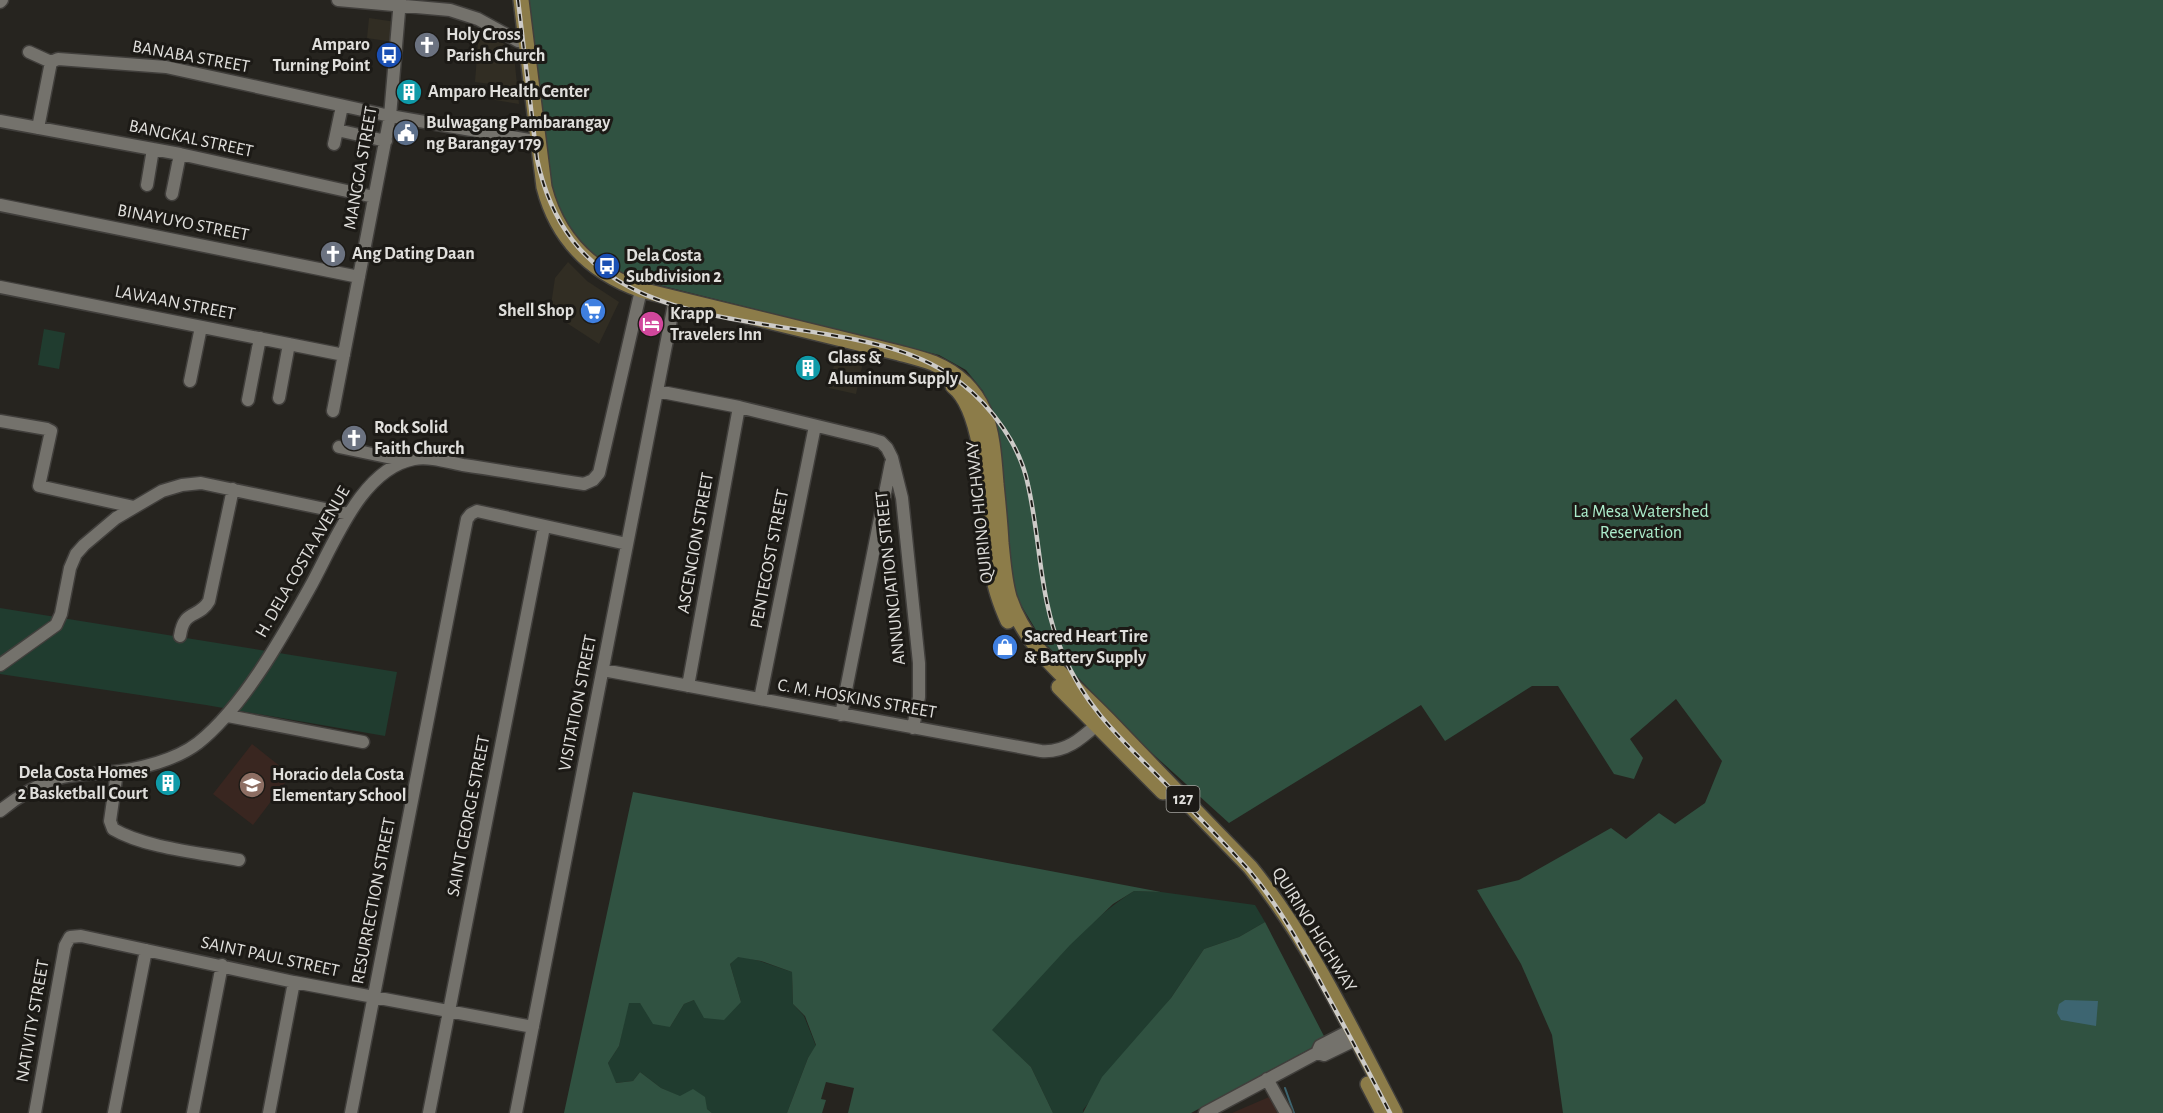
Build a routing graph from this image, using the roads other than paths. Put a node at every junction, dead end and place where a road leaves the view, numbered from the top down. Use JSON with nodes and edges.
{"nodes":[{"id":1,"x":338,"y":0,"type":"edge"},
{"id":2,"x":512,"y":0,"type":"edge"},
{"id":3,"x":521,"y":0,"type":"edge"},
{"id":4,"x":400,"y":3,"type":"edge"},
{"id":5,"x":522,"y":41,"type":"junction"},
{"id":6,"x":29,"y":52,"type":"dead end"},
{"id":7,"x":51,"y":62,"type":"junction"},
{"id":8,"x":342,"y":106,"type":"junction"},
{"id":9,"x":390,"y":116,"type":"junction"},
{"id":10,"x":0,"y":121,"type":"edge"},
{"id":11,"x":38,"y":128,"type":"junction"},
{"id":12,"x":337,"y":130,"type":"junction"},
{"id":13,"x":533,"y":139,"type":"junction"},
{"id":14,"x":386,"y":141,"type":"junction"},
{"id":15,"x":334,"y":144,"type":"dead end"},
{"id":16,"x":153,"y":149,"type":"junction"},
{"id":17,"x":180,"y":154,"type":"junction"},
{"id":18,"x":147,"y":185,"type":"dead end"},
{"id":19,"x":172,"y":194,"type":"dead end"},
{"id":20,"x":374,"y":197,"type":"junction"},
{"id":21,"x":0,"y":205,"type":"edge"},
{"id":22,"x":359,"y":277,"type":"junction"},
{"id":23,"x":0,"y":287,"type":"edge"},
{"id":24,"x":639,"y":294,"type":"junction"},
{"id":25,"x":675,"y":304,"type":"junction"},
{"id":26,"x":201,"y":327,"type":"junction"},
{"id":27,"x":260,"y":338,"type":"junction"},
{"id":28,"x":289,"y":344,"type":"junction"},
{"id":29,"x":344,"y":355,"type":"junction"},
{"id":30,"x":190,"y":381,"type":"dead end"},
{"id":31,"x":657,"y":391,"type":"junction"},
{"id":32,"x":279,"y":398,"type":"dead end"},
{"id":33,"x":248,"y":400,"type":"dead end"},
{"id":34,"x":739,"y":407,"type":"junction"},
{"id":35,"x":333,"y":411,"type":"dead end"},
{"id":36,"x":0,"y":421,"type":"edge"},
{"id":37,"x":815,"y":426,"type":"junction"},
{"id":38,"x":339,"y":447,"type":"dead end"},
{"id":39,"x":892,"y":458,"type":"junction"},
{"id":40,"x":406,"y":461,"type":"junction"},
{"id":41,"x":233,"y":489,"type":"junction"},
{"id":42,"x":114,"y":503,"type":"junction"},
{"id":43,"x":134,"y":507,"type":"junction"},
{"id":44,"x":349,"y":514,"type":"junction"},
{"id":45,"x":116,"y":518,"type":"junction"},
{"id":46,"x":544,"y":527,"type":"junction"},
{"id":47,"x":627,"y":544,"type":"junction"},
{"id":48,"x":180,"y":636,"type":"dead end"},
{"id":49,"x":0,"y":665,"type":"edge"},
{"id":50,"x":603,"y":670,"type":"junction"},
{"id":51,"x":688,"y":686,"type":"junction"},
{"id":52,"x":760,"y":699,"type":"junction"},
{"id":53,"x":842,"y":715,"type":"junction"},
{"id":54,"x":228,"y":716,"type":"junction"},
{"id":55,"x":1101,"y":721,"type":"junction"},
{"id":56,"x":913,"y":728,"type":"junction"},
{"id":57,"x":363,"y":742,"type":"dead end"},
{"id":58,"x":117,"y":771,"type":"junction"},
{"id":59,"x":0,"y":811,"type":"edge"},
{"id":60,"x":239,"y":860,"type":"dead end"},
{"id":61,"x":70,"y":937,"type":"joint"},
{"id":62,"x":146,"y":950,"type":"junction"},
{"id":63,"x":222,"y":965,"type":"junction"},
{"id":64,"x":294,"y":982,"type":"junction"},
{"id":65,"x":374,"y":997,"type":"junction"},
{"id":66,"x":449,"y":1011,"type":"junction"},
{"id":67,"x":533,"y":1027,"type":"junction"},
{"id":68,"x":1349,"y":1037,"type":"junction"},
{"id":69,"x":1267,"y":1079,"type":"junction"},
{"id":70,"x":35,"y":1113,"type":"edge"},
{"id":71,"x":114,"y":1113,"type":"edge"},
{"id":72,"x":193,"y":1113,"type":"edge"},
{"id":73,"x":269,"y":1113,"type":"edge"},
{"id":74,"x":351,"y":1113,"type":"edge"},
{"id":75,"x":429,"y":1113,"type":"edge"},
{"id":76,"x":516,"y":1113,"type":"edge"},
{"id":77,"x":1205,"y":1113,"type":"edge"},
{"id":78,"x":1286,"y":1113,"type":"edge"},
{"id":79,"x":1383,"y":1113,"type":"edge"},
{"id":80,"x":1395,"y":1113,"type":"edge"}],
"edges":[{"from":1,"to":4,"type":"street"},
{"from":2,"to":5,"type":"main road","name":"QUIRINO HIGHWAY","number":"127"},
{"from":3,"to":5,"type":"main road","name":"QUIRINO HIGHWAY","number":"127"},
{"from":4,"to":5,"type":"street"},
{"from":4,"to":9,"type":"street","name":"MANGGA STREET"},
{"from":5,"to":13,"type":"main road","name":"QUIRINO HIGHWAY","number":"127"},
{"from":6,"to":7,"type":"street"},
{"from":7,"to":8,"type":"street","name":"BANABA STREET"},
{"from":7,"to":11,"type":"street"},
{"from":8,"to":9,"type":"street","name":"BANABA STREET"},
{"from":8,"to":12,"type":"street"},
{"from":9,"to":13,"type":"street","name":"BANABA STREET"},
{"from":9,"to":14,"type":"street","name":"MANGGA STREET"},
{"from":10,"to":11,"type":"street","name":"BANGKAL STREET"},
{"from":11,"to":16,"type":"street","name":"BANGKAL STREET"},
{"from":12,"to":14,"type":"street"},
{"from":12,"to":15,"type":"street"},
{"from":13,"to":24,"type":"main road","name":"QUIRINO HIGHWAY","number":"127"},
{"from":14,"to":20,"type":"street","name":"MANGGA STREET"},
{"from":16,"to":17,"type":"street","name":"BANGKAL STREET"},
{"from":16,"to":18,"type":"street"},
{"from":17,"to":19,"type":"street"},
{"from":17,"to":20,"type":"street","name":"BANGKAL STREET"},
{"from":20,"to":22,"type":"street","name":"MANGGA STREET"},
{"from":21,"to":22,"type":"street","name":"BINAYUYO STREET"},
{"from":22,"to":29,"type":"street","name":"MANGGA STREET"},
{"from":23,"to":26,"type":"street","name":"LAWAAN STREET"},
{"from":24,"to":25,"type":"main road","name":"QUIRINO HIGHWAY","number":"127"},
{"from":24,"to":40,"type":"street","name":"H. DELA COSTA AVENUE"},
{"from":25,"to":31,"type":"street","name":"VISITATION STREET"},
{"from":25,"to":55,"type":"main road","name":"QUIRINO HIGHWAY","number":"127"},
{"from":26,"to":27,"type":"street","name":"LAWAAN STREET"},
{"from":26,"to":30,"type":"street"},
{"from":27,"to":28,"type":"street","name":"LAWAAN STREET"},
{"from":27,"to":33,"type":"street"},
{"from":28,"to":29,"type":"street","name":"LAWAAN STREET"},
{"from":28,"to":32,"type":"street"},
{"from":29,"to":35,"type":"street","name":"MANGGA STREET"},
{"from":31,"to":34,"type":"street"},
{"from":31,"to":47,"type":"street","name":"VISITATION STREET"},
{"from":34,"to":37,"type":"street"},
{"from":34,"to":51,"type":"street","name":"ASCENCION STREET"},
{"from":36,"to":42,"type":"street"},
{"from":37,"to":39,"type":"street"},
{"from":37,"to":52,"type":"street","name":"PENTECOST STREET"},
{"from":38,"to":40,"type":"street"},
{"from":39,"to":53,"type":"street"},
{"from":39,"to":56,"type":"street","name":"ANNUNCIATION STREET"},
{"from":40,"to":44,"type":"street","name":"H. DELA COSTA AVENUE"},
{"from":41,"to":43,"type":"street"},
{"from":41,"to":44,"type":"street"},
{"from":41,"to":48,"type":"street"},
{"from":42,"to":43,"type":"street"},
{"from":42,"to":45,"type":"street"},
{"from":43,"to":45,"type":"street"},
{"from":44,"to":54,"type":"street","name":"H. DELA COSTA AVENUE"},
{"from":45,"to":49,"type":"street"},
{"from":46,"to":47,"type":"street"},
{"from":46,"to":65,"type":"street","name":"RESURRECTION STREET"},
{"from":46,"to":66,"type":"street","name":"SAINT GEORGE STREET"},
{"from":47,"to":50,"type":"street","name":"VISITATION STREET"},
{"from":50,"to":51,"type":"street","name":"C. M. HOSKINS STREET"},
{"from":50,"to":67,"type":"street","name":"VISITATION STREET"},
{"from":51,"to":52,"type":"street","name":"C. M. HOSKINS STREET"},
{"from":52,"to":53,"type":"street","name":"C. M. HOSKINS STREET"},
{"from":53,"to":56,"type":"street","name":"C. M. HOSKINS STREET"},
{"from":54,"to":57,"type":"street"},
{"from":54,"to":58,"type":"street","name":"H. DELA COSTA AVENUE"},
{"from":55,"to":56,"type":"street","name":"C. M. HOSKINS STREET"},
{"from":55,"to":68,"type":"main road","name":"QUIRINO HIGHWAY","number":"127"},
{"from":58,"to":59,"type":"street","name":"H. DELA COSTA AVENUE"},
{"from":58,"to":60,"type":"street"},
{"from":61,"to":62,"type":"street","name":"SAINT PAUL STREET"},
{"from":61,"to":70,"type":"street","name":"NATIVITY STREET"},
{"from":62,"to":63,"type":"street","name":"SAINT PAUL STREET"},
{"from":62,"to":71,"type":"street"},
{"from":63,"to":64,"type":"street","name":"SAINT PAUL STREET"},
{"from":63,"to":72,"type":"street"},
{"from":64,"to":65,"type":"street","name":"SAINT PAUL STREET"},
{"from":64,"to":73,"type":"street"},
{"from":65,"to":66,"type":"street","name":"SAINT PAUL STREET"},
{"from":65,"to":74,"type":"street","name":"RESURRECTION STREET"},
{"from":66,"to":67,"type":"street","name":"SAINT PAUL STREET"},
{"from":66,"to":75,"type":"street","name":"SAINT GEORGE STREET"},
{"from":67,"to":76,"type":"street","name":"VISITATION STREET"},
{"from":68,"to":69,"type":"street"},
{"from":68,"to":79,"type":"main road","name":"QUIRINO HIGHWAY","number":"127"},
{"from":68,"to":80,"type":"main road","name":"QUIRINO HIGHWAY","number":"127"},
{"from":69,"to":77,"type":"street"},
{"from":69,"to":78,"type":"street"}]}
